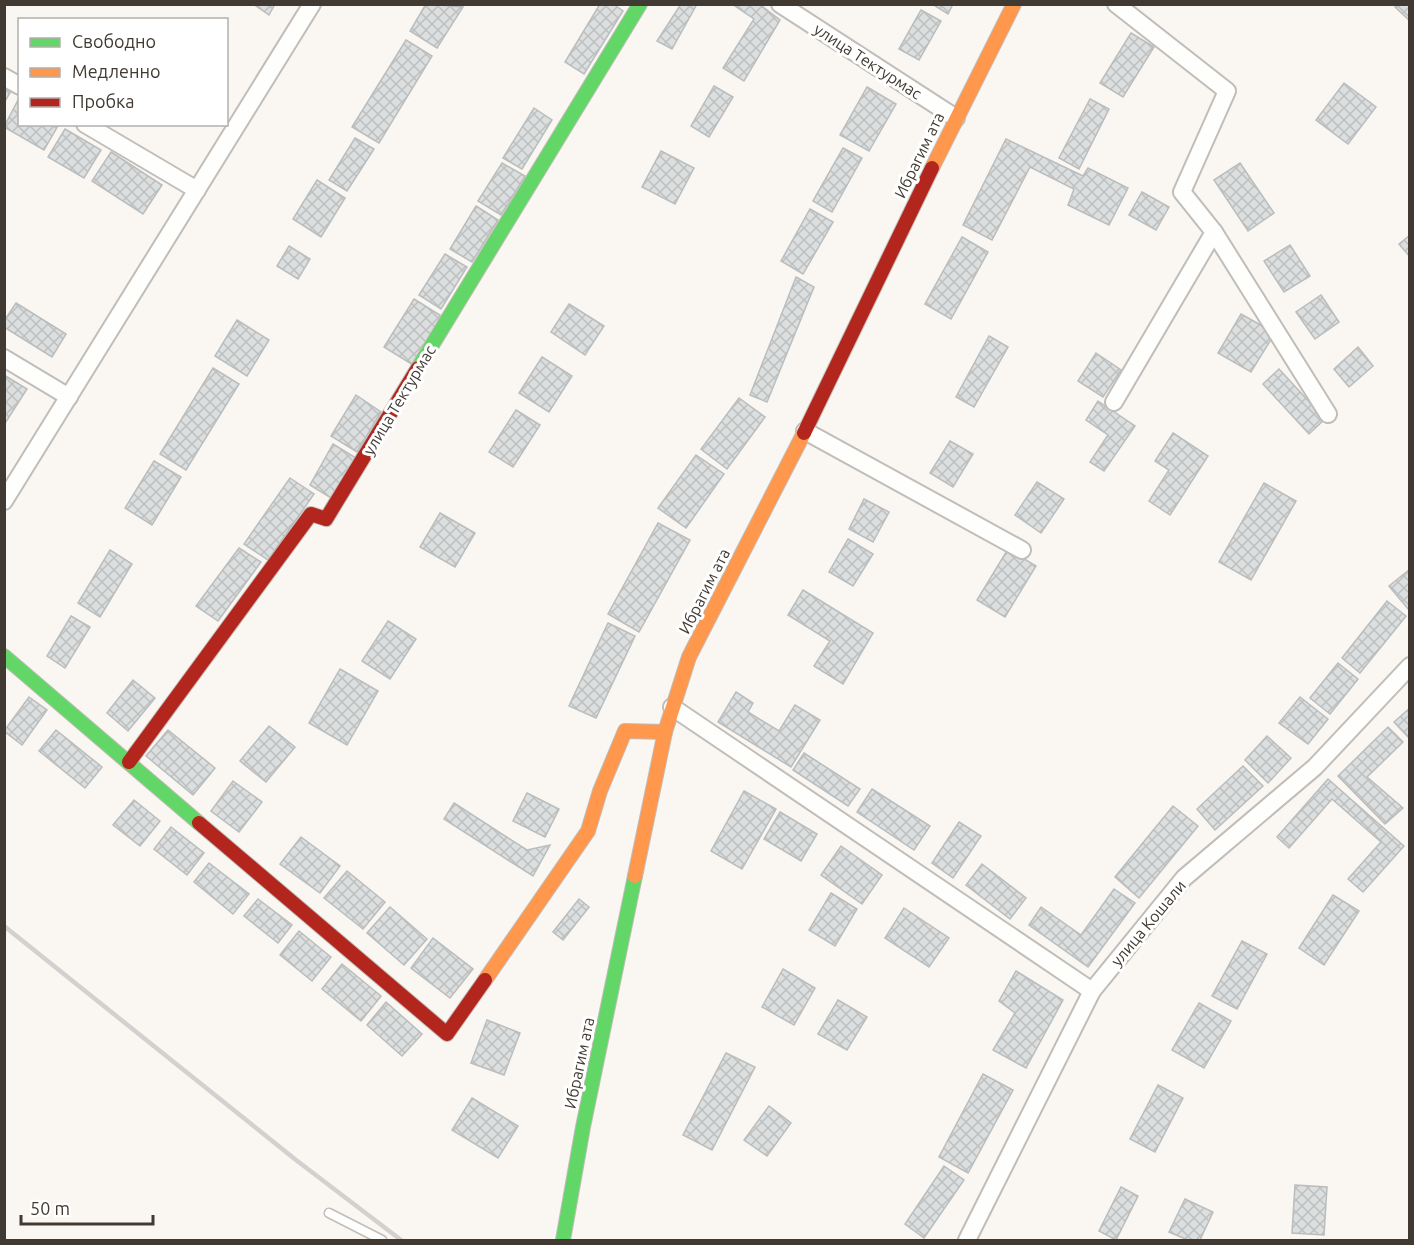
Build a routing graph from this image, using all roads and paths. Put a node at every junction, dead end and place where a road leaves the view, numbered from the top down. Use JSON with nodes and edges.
{"nodes":[{"id":1,"x":312,"y":4,"type":"edge"},
{"id":2,"x":640,"y":4,"type":"edge"},
{"id":3,"x":780,"y":4,"type":"edge"},
{"id":4,"x":1014,"y":4,"type":"edge"},
{"id":5,"x":1116,"y":4,"type":"edge"},
{"id":6,"x":4,"y":77,"type":"edge"},
{"id":7,"x":18,"y":85,"type":"edge"},
{"id":8,"x":956,"y":118,"type":"junction"},
{"id":9,"x":88,"y":126,"type":"edge"},
{"id":10,"x":197,"y":190,"type":"junction"},
{"id":11,"x":1214,"y":232,"type":"junction"},
{"id":12,"x":4,"y":358,"type":"edge"},
{"id":13,"x":69,"y":397,"type":"junction"},
{"id":14,"x":1114,"y":402,"type":"dead end"},
{"id":15,"x":1328,"y":414,"type":"dead end"},
{"id":16,"x":805,"y":431,"type":"junction"},
{"id":17,"x":4,"y":501,"type":"edge"},
{"id":18,"x":1022,"y":550,"type":"dead end"},
{"id":19,"x":4,"y":656,"type":"edge"},
{"id":20,"x":1410,"y":666,"type":"edge"},
{"id":21,"x":672,"y":707,"type":"junction"},
{"id":22,"x":665,"y":732,"type":"junction"},
{"id":23,"x":129,"y":762,"type":"junction"},
{"id":24,"x":1092,"y":991,"type":"junction"},
{"id":25,"x":329,"y":1213,"type":"dead end"},
{"id":26,"x":382,"y":1240,"type":"edge"},
{"id":27,"x":563,"y":1240,"type":"edge"},
{"id":28,"x":967,"y":1240,"type":"edge"}],
"edges":[{"from":1,"to":10,"type":"street"},
{"from":2,"to":23,"type":"street","name":"улица Тектурмас"},
{"from":3,"to":8,"type":"street","name":"улица Тектурмас"},
{"from":4,"to":8,"type":"street","name":"Ибрагим ата"},
{"from":5,"to":11,"type":"street"},
{"from":6,"to":7,"type":"street"},
{"from":8,"to":16,"type":"street","name":"Ибрагим ата"},
{"from":9,"to":10,"type":"street"},
{"from":10,"to":13,"type":"street"},
{"from":11,"to":14,"type":"street"},
{"from":11,"to":15,"type":"street"},
{"from":12,"to":13,"type":"street"},
{"from":13,"to":17,"type":"street"},
{"from":16,"to":18,"type":"street"},
{"from":16,"to":21,"type":"street","name":"Ибрагим ата"},
{"from":19,"to":23,"type":"street"},
{"from":20,"to":24,"type":"street","name":"улица Кошали"},
{"from":21,"to":22,"type":"street","name":"Ибрагим ата"},
{"from":21,"to":24,"type":"street"},
{"from":22,"to":23,"type":"street"},
{"from":22,"to":27,"type":"street","name":"Ибрагим ата"},
{"from":24,"to":28,"type":"street","name":"улица Кошали"},
{"from":25,"to":26,"type":"lane"}]}
